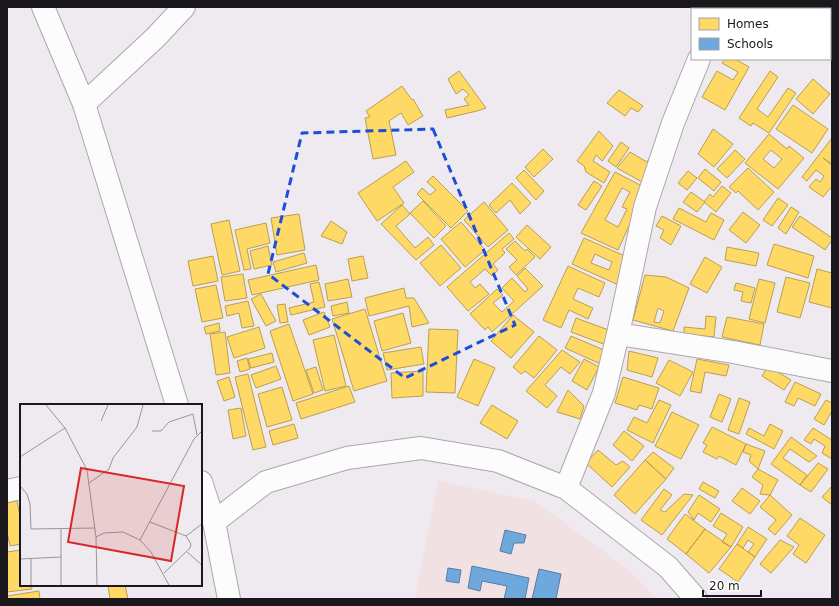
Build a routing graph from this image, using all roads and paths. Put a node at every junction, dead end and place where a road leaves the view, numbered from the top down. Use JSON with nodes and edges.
{"nodes":[{"id":1,"x":43,"y":7,"type":"edge"},
{"id":2,"x":184,"y":7,"type":"edge"},
{"id":3,"x":699,"y":60,"type":"edge"},
{"id":4,"x":84,"y":104,"type":"junction"},
{"id":5,"x":618,"y":334,"type":"junction"},
{"id":6,"x":832,"y":371,"type":"edge"},
{"id":7,"x":177,"y":404,"type":"edge"},
{"id":8,"x":202,"y":485,"type":"edge"},
{"id":9,"x":20,"y":488,"type":"edge"},
{"id":10,"x":566,"y":488,"type":"junction"},
{"id":11,"x":7,"y":491,"type":"edge"},
{"id":12,"x":214,"y":522,"type":"junction"},
{"id":13,"x":229,"y":599,"type":"edge"},
{"id":14,"x":696,"y":599,"type":"edge"}],
"edges":[{"from":1,"to":4,"type":"main road"},
{"from":2,"to":4,"type":"main road"},
{"from":3,"to":5,"type":"main road"},
{"from":4,"to":7,"type":"main road"},
{"from":5,"to":6,"type":"main road"},
{"from":5,"to":10,"type":"main road"},
{"from":8,"to":12,"type":"main road"},
{"from":9,"to":11,"type":"main road"},
{"from":10,"to":12,"type":"main road"},
{"from":10,"to":14,"type":"main road"},
{"from":12,"to":13,"type":"main road"}]}
